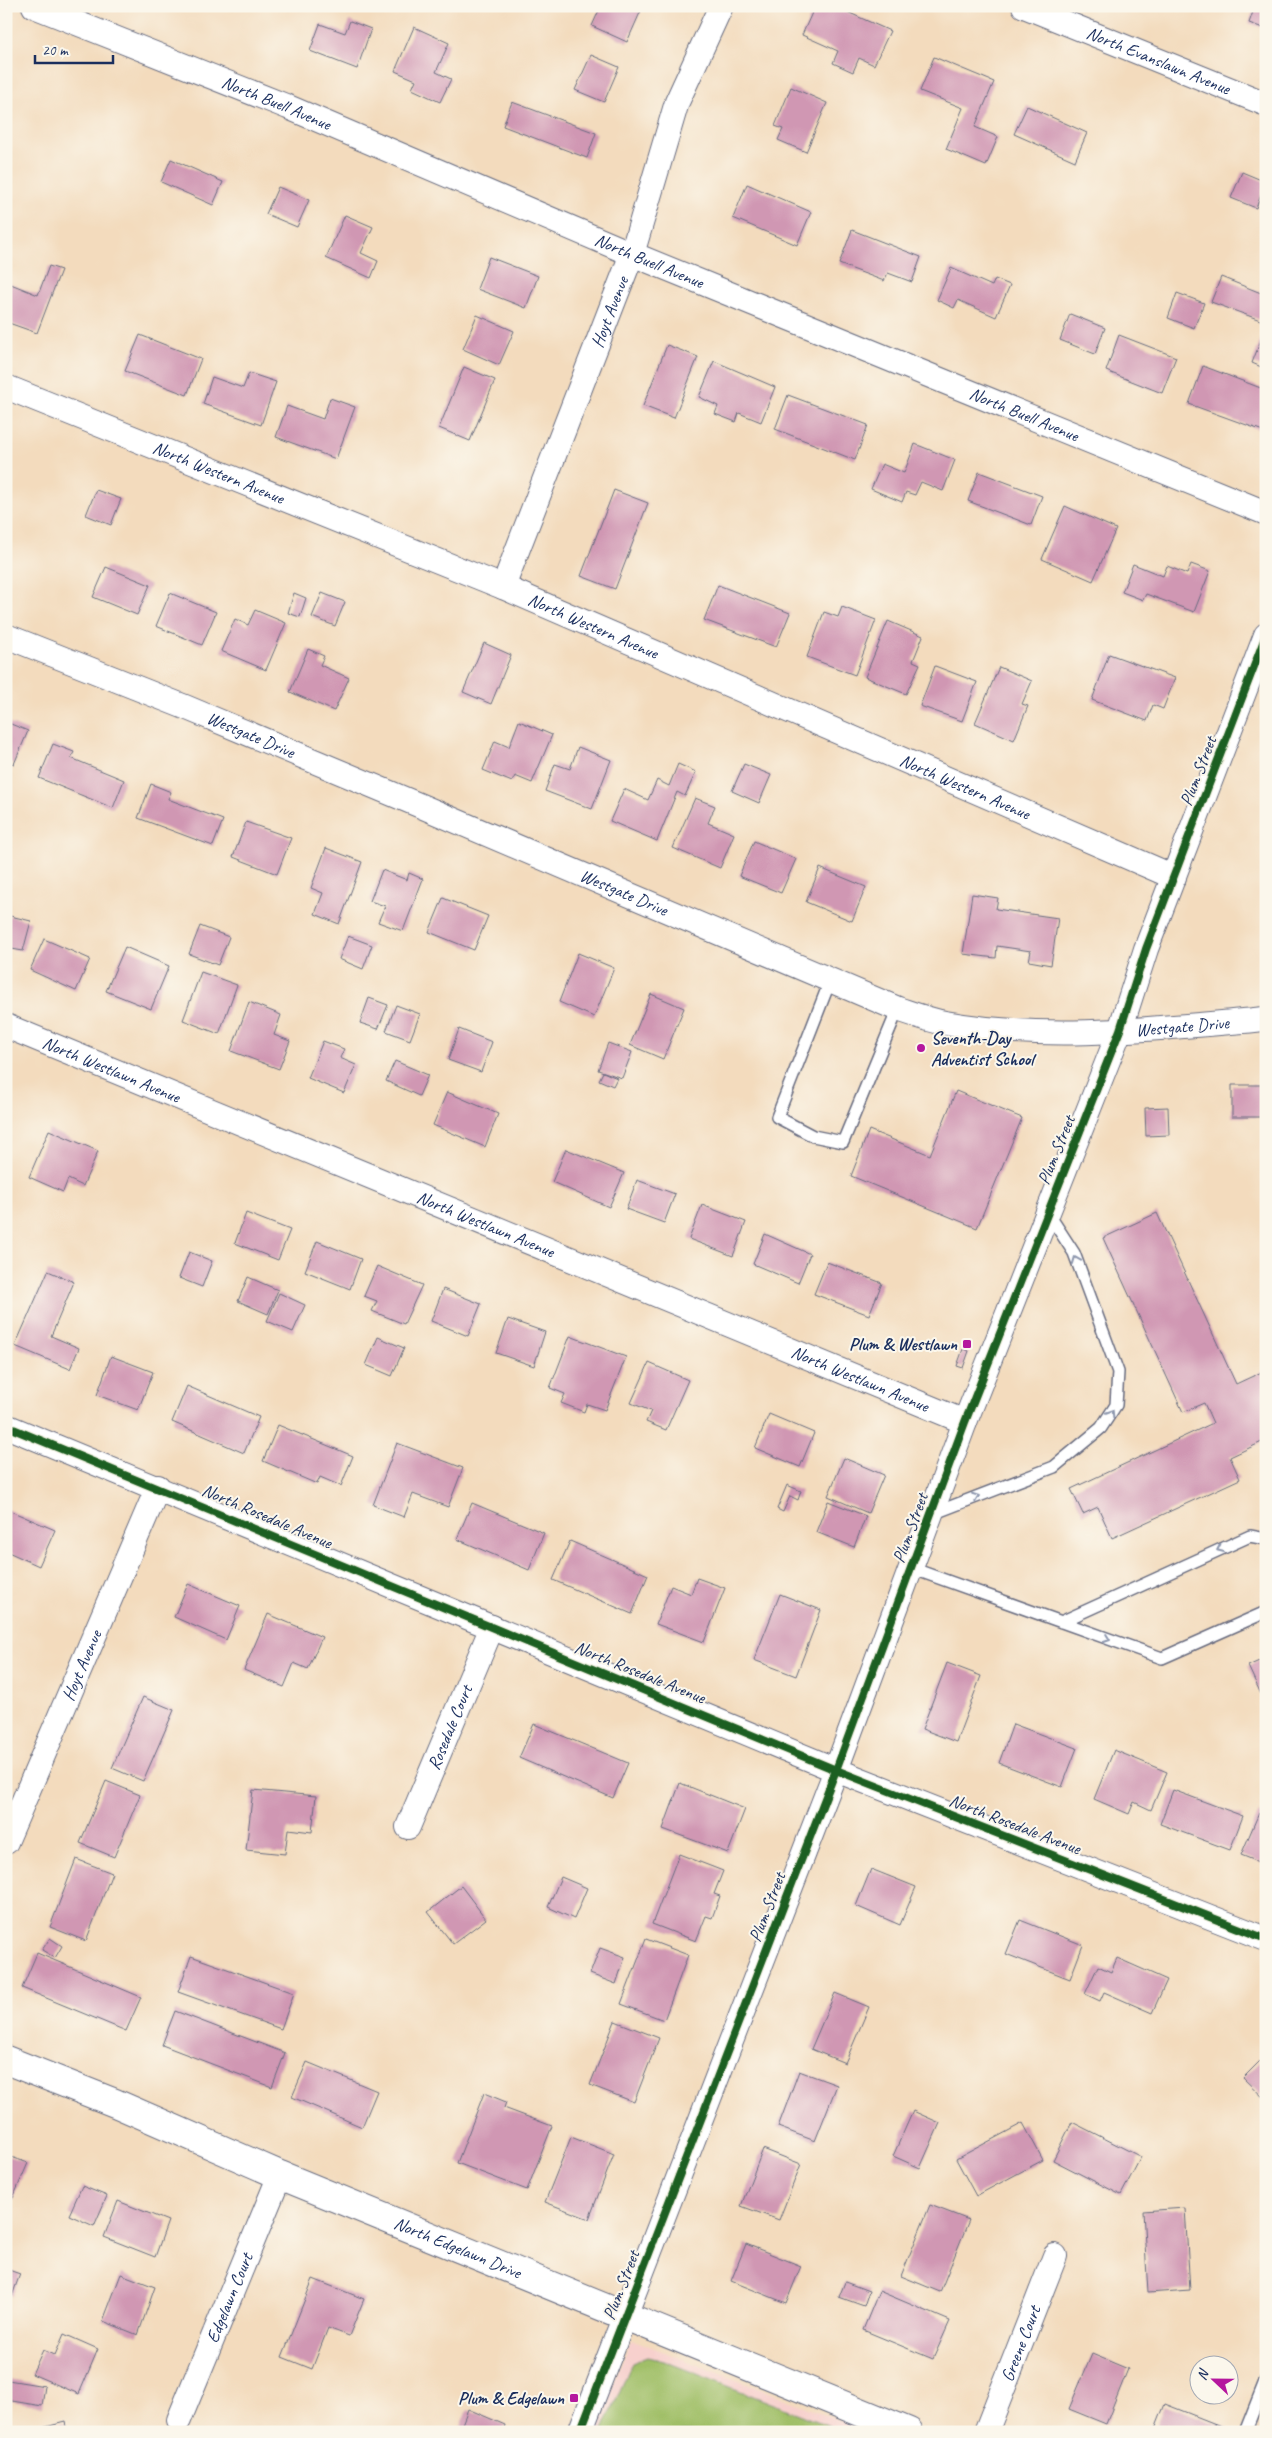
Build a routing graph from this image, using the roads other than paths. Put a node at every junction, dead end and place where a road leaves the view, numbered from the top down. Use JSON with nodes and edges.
{"nodes":[{"id":1,"x":34,"y":6,"type":"edge"},
{"id":2,"x":721,"y":6,"type":"edge"},
{"id":3,"x":1024,"y":6,"type":"edge"},
{"id":4,"x":1266,"y":104,"type":"edge"},
{"id":5,"x":632,"y":254,"type":"junction"},
{"id":6,"x":6,"y":387,"type":"edge"},
{"id":7,"x":1266,"y":513,"type":"edge"},
{"id":8,"x":502,"y":587,"type":"junction"},
{"id":9,"x":1266,"y":635,"type":"edge"},
{"id":10,"x":6,"y":636,"type":"edge"},
{"id":11,"x":1174,"y":877,"type":"junction"},
{"id":12,"x":830,"y":981,"type":"junction"},
{"id":13,"x":898,"y":1009,"type":"junction"},
{"id":14,"x":1266,"y":1018,"type":"edge"},
{"id":15,"x":6,"y":1026,"type":"edge"},
{"id":16,"x":1120,"y":1030,"type":"junction"},
{"id":17,"x":1047,"y":1212,"type":"junction"},
{"id":18,"x":965,"y":1422,"type":"junction"},
{"id":19,"x":6,"y":1426,"type":"edge"},
{"id":20,"x":158,"y":1487,"type":"junction"},
{"id":21,"x":931,"y":1514,"type":"junction"},
{"id":22,"x":1266,"y":1539,"type":"edge"},
{"id":23,"x":911,"y":1568,"type":"junction"},
{"id":24,"x":1266,"y":1612,"type":"edge"},
{"id":25,"x":1061,"y":1622,"type":"junction"},
{"id":26,"x":492,"y":1627,"type":"junction"},
{"id":27,"x":836,"y":1770,"type":"junction"},
{"id":28,"x":408,"y":1828,"type":"dead end"},
{"id":29,"x":6,"y":1842,"type":"edge"},
{"id":30,"x":1266,"y":1939,"type":"edge"},
{"id":31,"x":6,"y":2060,"type":"edge"},
{"id":32,"x":280,"y":2175,"type":"junction"},
{"id":33,"x":1055,"y":2256,"type":"dead end"},
{"id":34,"x":626,"y":2317,"type":"junction"},
{"id":35,"x":1266,"y":2379,"type":"edge"},
{"id":36,"x":179,"y":2420,"type":"dead end"},
{"id":37,"x":580,"y":2432,"type":"edge"},
{"id":38,"x":909,"y":2432,"type":"edge"},
{"id":39,"x":986,"y":2432,"type":"edge"},
{"id":40,"x":1245,"y":2432,"type":"edge"}],
"edges":[{"from":1,"to":5,"type":"street","name":"North Buell Avenue"},
{"from":2,"to":5,"type":"street","name":"Hoyt Avenue"},
{"from":3,"to":4,"type":"street","name":"North Evanslawn Avenue"},
{"from":5,"to":7,"type":"street","name":"North Buell Avenue"},
{"from":5,"to":8,"type":"street","name":"Hoyt Avenue"},
{"from":6,"to":8,"type":"street","name":"North Western Avenue"},
{"from":8,"to":11,"type":"street","name":"North Western Avenue"},
{"from":9,"to":11,"type":"street","name":"Plum Street"},
{"from":10,"to":12,"type":"street","name":"Westgate Drive"},
{"from":11,"to":16,"type":"street","name":"Plum Street"},
{"from":12,"to":13,"type":"street","name":"Westgate Drive"},
{"from":12,"to":13,"type":"lane"},
{"from":13,"to":16,"type":"street","name":"Westgate Drive"},
{"from":14,"to":16,"type":"street","name":"Westgate Drive"},
{"from":15,"to":18,"type":"street","name":"North Westlawn Avenue"},
{"from":16,"to":17,"type":"street","name":"Plum Street"},
{"from":17,"to":18,"type":"street","name":"Plum Street"},
{"from":21,"to":17,"type":"lane","one_way":true},
{"from":18,"to":21,"type":"street","name":"Plum Street"},
{"from":19,"to":20,"type":"street","name":"North Rosedale Avenue"},
{"from":20,"to":26,"type":"street","name":"North Rosedale Avenue"},
{"from":20,"to":29,"type":"street","name":"Hoyt Avenue"},
{"from":21,"to":23,"type":"street","name":"Plum Street"},
{"from":22,"to":25,"type":"lane","one_way":true},
{"from":23,"to":25,"type":"lane"},
{"from":23,"to":27,"type":"street","name":"Plum Street"},
{"from":25,"to":24,"type":"lane","one_way":true},
{"from":26,"to":27,"type":"street","name":"North Rosedale Avenue"},
{"from":26,"to":28,"type":"street","name":"Rosedale Court"},
{"from":27,"to":30,"type":"street","name":"North Rosedale Avenue"},
{"from":27,"to":34,"type":"street","name":"Plum Street"},
{"from":31,"to":32,"type":"street","name":"North Edgelawn Drive"},
{"from":32,"to":34,"type":"street","name":"North Edgelawn Drive"},
{"from":32,"to":36,"type":"street","name":"Edgelawn Court"},
{"from":33,"to":39,"type":"street","name":"Greene Court"},
{"from":34,"to":37,"type":"street","name":"Plum Street"},
{"from":34,"to":38,"type":"street","name":"North Edgelawn Drive"},
{"from":35,"to":40,"type":"lane"}]}
